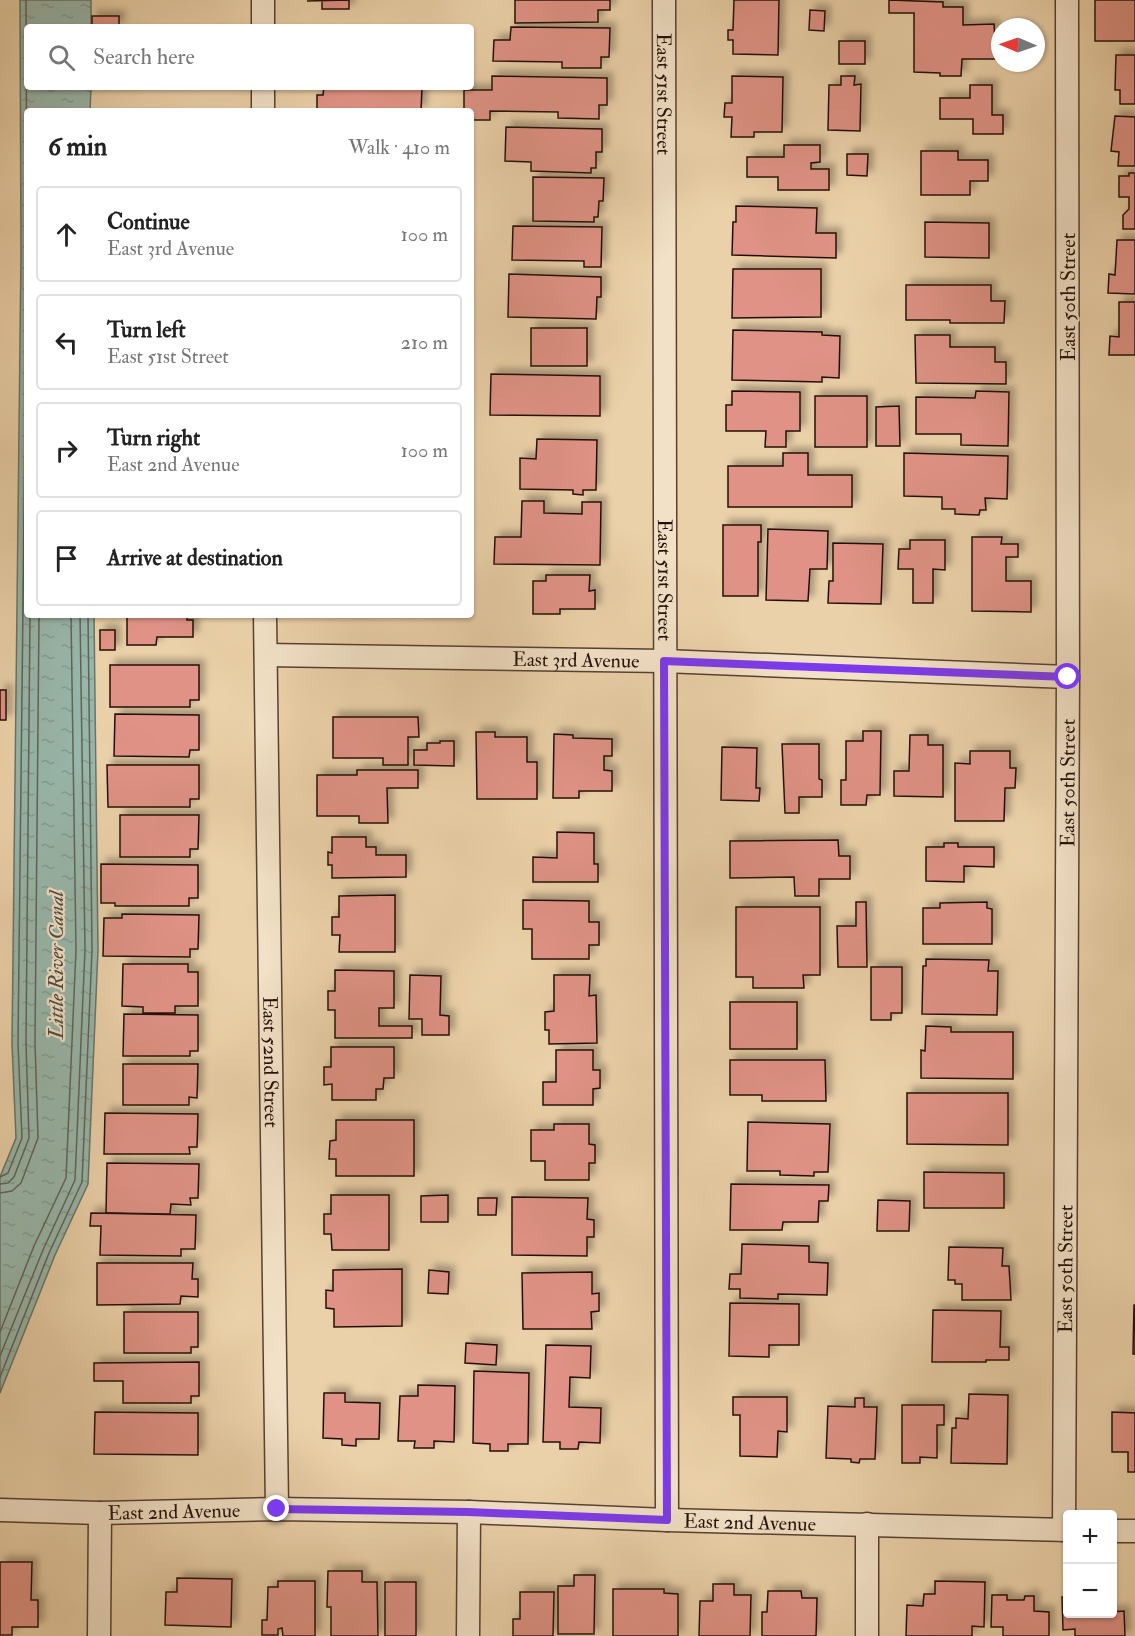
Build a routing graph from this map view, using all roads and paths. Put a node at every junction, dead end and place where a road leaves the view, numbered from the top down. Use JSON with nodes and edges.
{"nodes":[{"id":1,"x":263,"y":0,"type":"edge"},
{"id":2,"x":664,"y":0,"type":"edge"},
{"id":3,"x":1067,"y":0,"type":"edge"},
{"id":4,"x":263,"y":24,"type":"edge"},
{"id":5,"x":263,"y":90,"type":"edge"},
{"id":6,"x":263,"y":108,"type":"edge"},
{"id":7,"x":265,"y":618,"type":"edge"},
{"id":8,"x":266,"y":655,"type":"junction"},
{"id":9,"x":664,"y":661,"type":"junction"},
{"id":10,"x":1068,"y":677,"type":"junction"},
{"id":11,"x":277,"y":1509,"type":"junction"},
{"id":12,"x":0,"y":1510,"type":"edge"},
{"id":13,"x":1066,"y":1510,"type":"edge"},
{"id":14,"x":468,"y":1512,"type":"junction"},
{"id":15,"x":100,"y":1513,"type":"junction"},
{"id":16,"x":667,"y":1520,"type":"junction"},
{"id":17,"x":867,"y":1524,"type":"junction"},
{"id":18,"x":1063,"y":1530,"type":"edge"},
{"id":19,"x":1117,"y":1531,"type":"edge"},
{"id":20,"x":1135,"y":1531,"type":"edge"},
{"id":21,"x":99,"y":1636,"type":"edge"},
{"id":22,"x":468,"y":1636,"type":"edge"},
{"id":23,"x":867,"y":1636,"type":"edge"}],
"edges":[{"from":1,"to":4,"type":"street"},
{"from":2,"to":9,"type":"street","name":"East 51st Street"},
{"from":3,"to":10,"type":"street","name":"East 50th Street"},
{"from":5,"to":6,"type":"street"},
{"from":7,"to":8,"type":"street","name":"East 52nd Street"},
{"from":8,"to":9,"type":"street","name":"East 3rd Avenue"},
{"from":8,"to":11,"type":"street","name":"East 52nd Street"},
{"from":9,"to":10,"type":"street","name":"East 3rd Avenue"},
{"from":9,"to":16,"type":"street","name":"East 51st Street"},
{"from":10,"to":13,"type":"street","name":"East 50th Street"},
{"from":11,"to":14,"type":"street","name":"East 2nd Avenue"},
{"from":11,"to":15,"type":"street","name":"East 2nd Avenue"},
{"from":12,"to":15,"type":"street","name":"East 2nd Avenue"},
{"from":14,"to":16,"type":"street","name":"East 2nd Avenue"},
{"from":14,"to":22,"type":"street"},
{"from":15,"to":21,"type":"street"},
{"from":16,"to":17,"type":"street","name":"East 2nd Avenue"},
{"from":17,"to":18,"type":"street","name":"East 2nd Avenue"},
{"from":17,"to":23,"type":"street"},
{"from":19,"to":20,"type":"street"}]}
